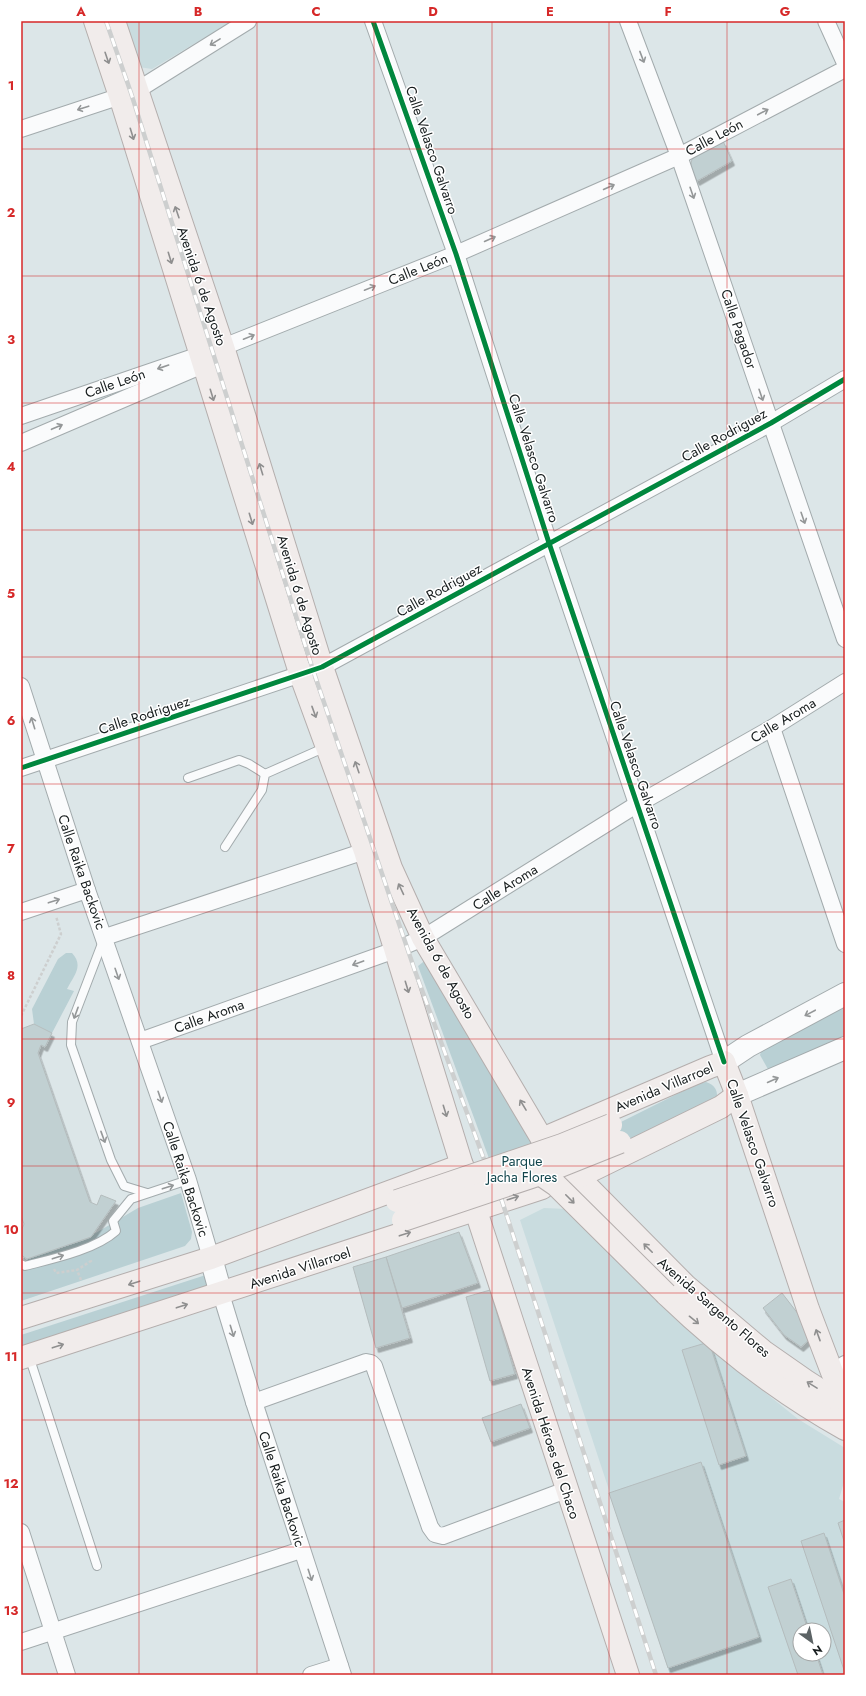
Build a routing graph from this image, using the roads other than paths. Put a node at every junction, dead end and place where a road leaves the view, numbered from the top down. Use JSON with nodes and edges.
{"nodes":[{"id":1,"x":95,"y":21,"type":"edge"},
{"id":2,"x":114,"y":21,"type":"edge"},
{"id":3,"x":248,"y":21,"type":"edge"},
{"id":4,"x":373,"y":21,"type":"edge"},
{"id":5,"x":628,"y":21,"type":"edge"},
{"id":6,"x":826,"y":21,"type":"edge"},
{"id":7,"x":845,"y":63,"type":"edge"},
{"id":8,"x":845,"y":69,"type":"edge"},
{"id":9,"x":128,"y":94,"type":"junction"},
{"id":10,"x":21,"y":129,"type":"edge"},
{"id":11,"x":679,"y":156,"type":"junction"},
{"id":12,"x":456,"y":254,"type":"junction"},
{"id":13,"x":223,"y":347,"type":"junction"},
{"id":14,"x":201,"y":360,"type":"junction"},
{"id":15,"x":845,"y":379,"type":"edge"},
{"id":16,"x":21,"y":416,"type":"edge"},
{"id":17,"x":771,"y":423,"type":"junction"},
{"id":18,"x":21,"y":443,"type":"edge"},
{"id":19,"x":549,"y":543,"type":"junction"},
{"id":20,"x":845,"y":639,"type":"edge"},
{"id":21,"x":322,"y":667,"type":"junction"},
{"id":22,"x":300,"y":676,"type":"junction"},
{"id":23,"x":845,"y":682,"type":"edge"},
{"id":24,"x":21,"y":686,"type":"edge"},
{"id":25,"x":772,"y":728,"type":"junction"},
{"id":26,"x":327,"y":747,"type":"junction"},
{"id":27,"x":44,"y":760,"type":"junction"},
{"id":28,"x":21,"y":768,"type":"edge"},
{"id":29,"x":265,"y":774,"type":"junction"},
{"id":30,"x":188,"y":778,"type":"dead end"},
{"id":31,"x":636,"y":805,"type":"junction"},
{"id":32,"x":225,"y":847,"type":"dead end"},
{"id":33,"x":365,"y":851,"type":"junction"},
{"id":34,"x":87,"y":890,"type":"junction"},
{"id":35,"x":21,"y":912,"type":"edge"},
{"id":36,"x":104,"y":937,"type":"junction"},
{"id":37,"x":423,"y":938,"type":"junction"},
{"id":38,"x":845,"y":944,"type":"edge"},
{"id":39,"x":395,"y":950,"type":"junction"},
{"id":40,"x":845,"y":994,"type":"edge"},
{"id":41,"x":140,"y":1041,"type":"junction"},
{"id":42,"x":845,"y":1048,"type":"edge"},
{"id":43,"x":724,"y":1062,"type":"junction"},
{"id":44,"x":737,"y":1095,"type":"junction"},
{"id":45,"x":616,"y":1134,"type":"junction"},
{"id":46,"x":542,"y":1139,"type":"junction"},
{"id":47,"x":561,"y":1160,"type":"junction"},
{"id":48,"x":462,"y":1165,"type":"junction"},
{"id":49,"x":540,"y":1174,"type":"junction"},
{"id":50,"x":578,"y":1177,"type":"junction"},
{"id":51,"x":188,"y":1180,"type":"junction"},
{"id":52,"x":147,"y":1193,"type":"junction"},
{"id":53,"x":400,"y":1210,"type":"junction"},
{"id":54,"x":476,"y":1211,"type":"junction"},
{"id":55,"x":211,"y":1258,"type":"junction"},
{"id":56,"x":21,"y":1264,"type":"edge"},
{"id":57,"x":221,"y":1294,"type":"junction"},
{"id":58,"x":21,"y":1318,"type":"edge"},
{"id":59,"x":25,"y":1357,"type":"edge"},
{"id":60,"x":838,"y":1368,"type":"edge"},
{"id":61,"x":845,"y":1400,"type":"edge"},
{"id":62,"x":254,"y":1402,"type":"junction"},
{"id":63,"x":845,"y":1406,"type":"edge"},
{"id":64,"x":844,"y":1425,"type":"edge"},
{"id":65,"x":566,"y":1490,"type":"junction"},
{"id":66,"x":21,"y":1532,"type":"edge"},
{"id":67,"x":301,"y":1550,"type":"junction"},
{"id":68,"x":97,"y":1566,"type":"dead end"},
{"id":69,"x":54,"y":1631,"type":"junction"},
{"id":70,"x":21,"y":1642,"type":"edge"},
{"id":71,"x":341,"y":1670,"type":"edge"},
{"id":72,"x":67,"y":1675,"type":"edge"},
{"id":73,"x":311,"y":1675,"type":"edge"},
{"id":74,"x":628,"y":1675,"type":"edge"}],
"edges":[{"from":1,"to":9,"type":"main road","name":"Avenida 6 de Agosto","one_way":true},
{"from":2,"to":9,"type":"main road","name":"Avenida 6 de Agosto"},
{"from":3,"to":9,"type":"street","one_way":true},
{"from":4,"to":12,"type":"street","name":"Calle Velasco Galvarro"},
{"from":5,"to":11,"type":"street","name":"Calle Pagador","one_way":true},
{"from":6,"to":7,"type":"street"},
{"from":11,"to":8,"type":"street","name":"Calle León","one_way":true},
{"from":9,"to":10,"type":"street","one_way":true},
{"from":13,"to":9,"type":"main road","name":"Avenida 6 de Agosto","one_way":true},
{"from":9,"to":14,"type":"main road","name":"Avenida 6 de Agosto","one_way":true},
{"from":12,"to":11,"type":"street","name":"Calle León","one_way":true},
{"from":11,"to":17,"type":"street","name":"Calle Pagador","one_way":true},
{"from":13,"to":12,"type":"street","name":"Calle León","one_way":true},
{"from":12,"to":19,"type":"street","name":"Calle Velasco Galvarro"},
{"from":13,"to":14,"type":"street","name":"Calle León"},
{"from":21,"to":13,"type":"main road","name":"Avenida 6 de Agosto","one_way":true},
{"from":14,"to":16,"type":"street","name":"Calle León","one_way":true},
{"from":18,"to":14,"type":"street","name":"Calle León","one_way":true},
{"from":14,"to":22,"type":"main road","name":"Avenida 6 de Agosto","one_way":true},
{"from":15,"to":17,"type":"street","name":"Calle Rodriguez"},
{"from":17,"to":19,"type":"street","name":"Calle Rodriguez"},
{"from":17,"to":20,"type":"street","name":"Calle Pagador","one_way":true},
{"from":19,"to":21,"type":"street","name":"Calle Rodriguez"},
{"from":19,"to":31,"type":"street","name":"Calle Velasco Galvarro"},
{"from":21,"to":22,"type":"street","name":"Calle Rodriguez"},
{"from":37,"to":21,"type":"main road","name":"Avenida 6 de Agosto","one_way":true},
{"from":22,"to":26,"type":"main road","name":"Avenida 6 de Agosto","one_way":true},
{"from":22,"to":27,"type":"street","name":"Calle Rodriguez"},
{"from":23,"to":25,"type":"street","name":"Calle Aroma"},
{"from":27,"to":24,"type":"street","name":"Calle Raika Backovic","one_way":true},
{"from":25,"to":31,"type":"street","name":"Calle Aroma"},
{"from":25,"to":38,"type":"street"},
{"from":26,"to":29,"type":"lane"},
{"from":26,"to":33,"type":"main road","name":"Avenida 6 de Agosto"},
{"from":27,"to":28,"type":"street","name":"Calle Rodriguez"},
{"from":27,"to":34,"type":"street","name":"Calle Raika Backovic"},
{"from":29,"to":30,"type":"lane"},
{"from":29,"to":32,"type":"lane"},
{"from":31,"to":37,"type":"street","name":"Calle Aroma"},
{"from":31,"to":43,"type":"street","name":"Calle Velasco Galvarro"},
{"from":33,"to":36,"type":"street"},
{"from":33,"to":39,"type":"main road","name":"Avenida 6 de Agosto"},
{"from":35,"to":34,"type":"street","one_way":true},
{"from":34,"to":36,"type":"street","name":"Calle Raika Backovic"},
{"from":36,"to":41,"type":"street","name":"Calle Raika Backovic","one_way":true},
{"from":36,"to":52,"type":"lane","one_way":true},
{"from":37,"to":39,"type":"street","name":"Calle Aroma"},
{"from":46,"to":37,"type":"main road","name":"Avenida 6 de Agosto","one_way":true},
{"from":39,"to":41,"type":"street","name":"Calle Aroma","one_way":true},
{"from":39,"to":48,"type":"main road","name":"Avenida 6 de Agosto","one_way":true},
{"from":40,"to":43,"type":"main road","name":"Avenida Villarroel","one_way":true},
{"from":41,"to":51,"type":"street","name":"Calle Raika Backovic","one_way":true},
{"from":44,"to":42,"type":"main road","one_way":true},
{"from":43,"to":44,"type":"main road","name":"Calle Velasco Galvarro"},
{"from":43,"to":45,"type":"main road"},
{"from":43,"to":46,"type":"main road","name":"Avenida Villarroel"},
{"from":44,"to":45,"type":"main road"},
{"from":44,"to":50,"type":"main road"},
{"from":60,"to":44,"type":"main road","name":"Calle Velasco Galvarro","one_way":true},
{"from":45,"to":49,"type":"main road","bridge":true},
{"from":45,"to":53,"type":"main road","bridge":true},
{"from":46,"to":47,"type":"main road","name":"Avenida 6 de Agosto"},
{"from":47,"to":50,"type":"main road","name":"Avenida 6 de Agosto"},
{"from":54,"to":47,"type":"main road","name":"Avenida Villarroel","one_way":true},
{"from":48,"to":54,"type":"main road","name":"Avenida 6 de Agosto"},
{"from":48,"to":55,"type":"main road"},
{"from":49,"to":53,"type":"main road","bridge":true},
{"from":49,"to":64,"type":"main road","name":"Avenida Sargento Flores","one_way":true,"bridge":true},
{"from":63,"to":50,"type":"main road","name":"Avenida Sargento Flores","one_way":true},
{"from":52,"to":51,"type":"lane","one_way":true},
{"from":51,"to":55,"type":"street","name":"Calle Raika Backovic"},
{"from":56,"to":52,"type":"lane","one_way":true},
{"from":53,"to":55,"type":"main road"},
{"from":53,"to":57,"type":"main road"},
{"from":57,"to":54,"type":"main road","name":"Avenida Villarroel","one_way":true},
{"from":54,"to":65,"type":"main road","name":"Avenida Héroes del Chaco"},
{"from":55,"to":57,"type":"main road","name":"Calle Raika Backovic"},
{"from":55,"to":58,"type":"main road","one_way":true},
{"from":59,"to":57,"type":"main road","name":"Avenida Villarroel","one_way":true},
{"from":57,"to":62,"type":"street","name":"Calle Raika Backovic","one_way":true},
{"from":59,"to":68,"type":"lane"},
{"from":60,"to":61,"type":"main road","name":"Calle Velasco Galvarro"},
{"from":62,"to":65,"type":"street"},
{"from":62,"to":67,"type":"street","name":"Calle Raika Backovic"},
{"from":65,"to":74,"type":"main road","name":"Avenida Héroes del Chaco"},
{"from":66,"to":69,"type":"street"},
{"from":67,"to":69,"type":"street"},
{"from":67,"to":71,"type":"street","name":"Calle Raika Backovic","one_way":true},
{"from":69,"to":70,"type":"street"},
{"from":69,"to":72,"type":"street"},
{"from":71,"to":73,"type":"street"}]}
